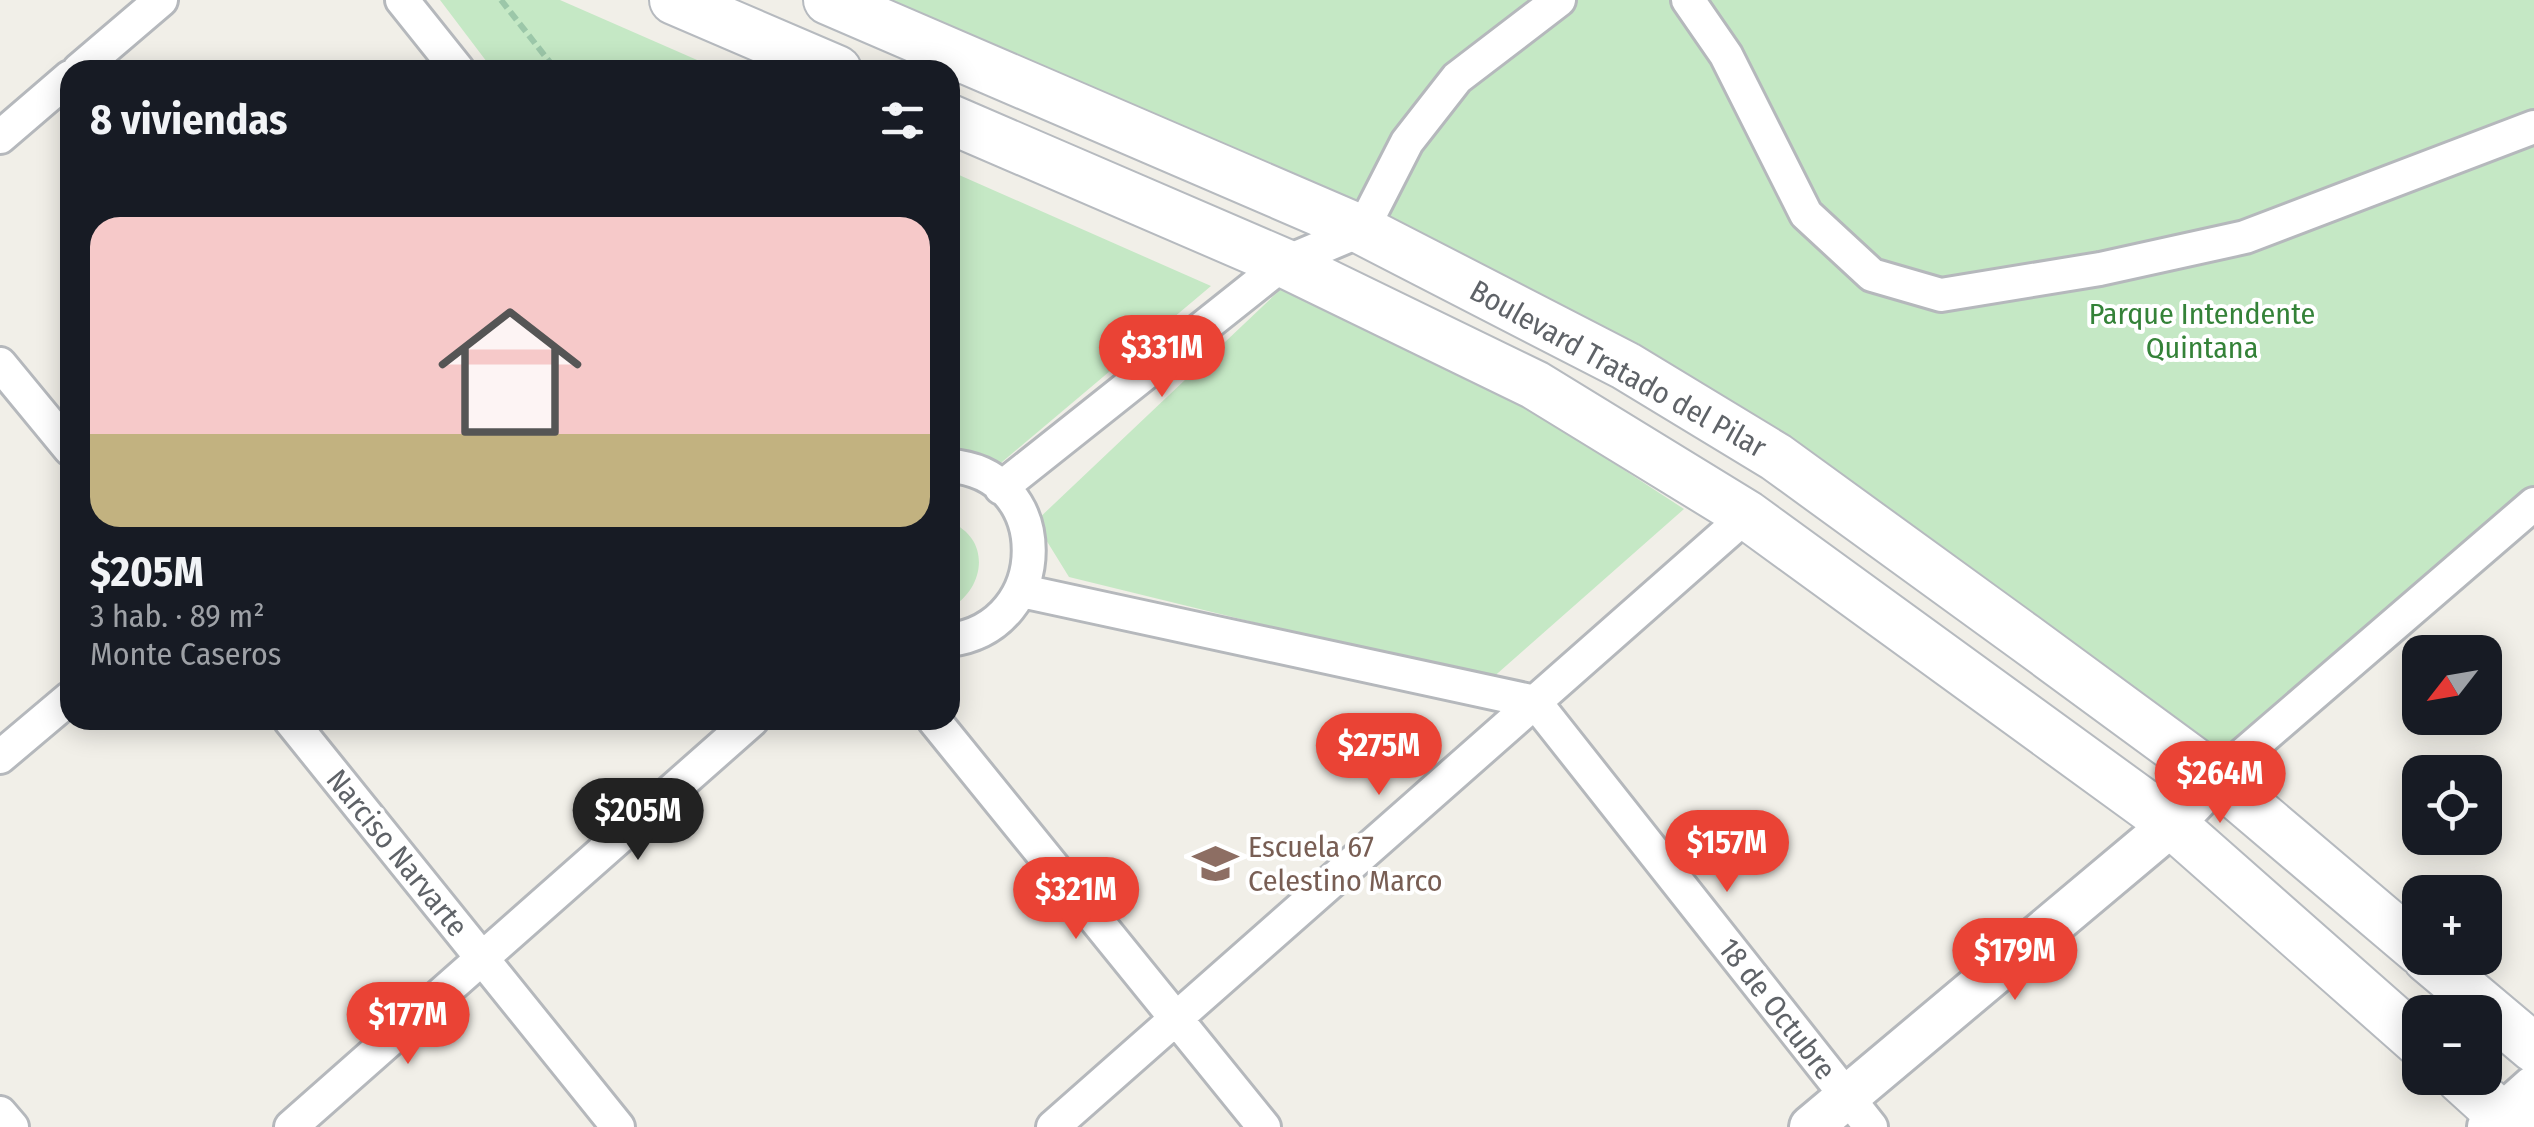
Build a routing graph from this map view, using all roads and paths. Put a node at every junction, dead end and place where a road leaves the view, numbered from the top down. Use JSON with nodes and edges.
{"nodes":[{"id":1,"x":161,"y":0,"type":"edge"},
{"id":2,"x":402,"y":0,"type":"edge"},
{"id":3,"x":501,"y":0,"type":"edge"},
{"id":4,"x":674,"y":0,"type":"edge"},
{"id":5,"x":828,"y":0,"type":"edge"},
{"id":6,"x":1559,"y":0,"type":"edge"},
{"id":7,"x":1688,"y":0,"type":"edge"},
{"id":8,"x":91,"y":60,"type":"edge"},
{"id":9,"x":450,"y":60,"type":"edge"},
{"id":10,"x":548,"y":60,"type":"edge"},
{"id":11,"x":813,"y":60,"type":"edge"},
{"id":12,"x":60,"y":86,"type":"edge"},
{"id":13,"x":960,"y":123,"type":"edge"},
{"id":14,"x":2534,"y":127,"type":"edge"},
{"id":15,"x":0,"y":137,"type":"edge"},
{"id":16,"x":1362,"y":230,"type":"junction"},
{"id":17,"x":1284,"y":263,"type":"junction"},
{"id":18,"x":0,"y":364,"type":"edge"},
{"id":19,"x":60,"y":437,"type":"edge"},
{"id":20,"x":960,"y":468,"type":"edge"},
{"id":21,"x":1001,"y":488,"type":"junction"},
{"id":22,"x":2534,"y":504,"type":"edge"},
{"id":23,"x":1747,"y":515,"type":"junction"},
{"id":24,"x":1022,"y":591,"type":"junction"},
{"id":25,"x":960,"y":638,"type":"edge"},
{"id":26,"x":1535,"y":702,"type":"junction"},
{"id":27,"x":60,"y":706,"type":"edge"},
{"id":28,"x":298,"y":730,"type":"edge"},
{"id":29,"x":741,"y":730,"type":"edge"},
{"id":30,"x":942,"y":730,"type":"edge"},
{"id":31,"x":0,"y":757,"type":"edge"},
{"id":32,"x":2216,"y":778,"type":"junction"},
{"id":33,"x":2172,"y":824,"type":"junction"},
{"id":34,"x":2402,"y":936,"type":"edge"},
{"id":35,"x":483,"y":960,"type":"junction"},
{"id":36,"x":2447,"y":975,"type":"edge"},
{"id":37,"x":1178,"y":1016,"type":"junction"},
{"id":38,"x":2402,"y":1026,"type":"edge"},
{"id":39,"x":2534,"y":1048,"type":"edge"},
{"id":40,"x":2484,"y":1095,"type":"edge"},
{"id":41,"x":1858,"y":1112,"type":"edge"},
{"id":42,"x":0,"y":1113,"type":"edge"},
{"id":43,"x":2510,"y":1114,"type":"edge"},
{"id":44,"x":12,"y":1127,"type":"edge"},
{"id":45,"x":291,"y":1127,"type":"edge"},
{"id":46,"x":618,"y":1127,"type":"edge"},
{"id":47,"x":1053,"y":1127,"type":"edge"},
{"id":48,"x":1264,"y":1127,"type":"edge"},
{"id":49,"x":1811,"y":1127,"type":"edge"}],
"edges":[{"from":1,"to":8,"type":"street"},
{"from":2,"to":9,"type":"street"},
{"from":3,"to":10,"type":"path"},
{"from":4,"to":11,"type":"main road"},
{"from":5,"to":16,"type":"main road","name":"Boulevard Tratado del Pilar"},
{"from":6,"to":16,"type":"street"},
{"from":7,"to":14,"type":"street"},
{"from":12,"to":15,"type":"street"},
{"from":13,"to":17,"type":"main road","name":"Boulevard Tratado del Pilar"},
{"from":16,"to":17,"type":"street"},
{"from":16,"to":32,"type":"main road","name":"Boulevard Tratado del Pilar"},
{"from":17,"to":21,"type":"street"},
{"from":17,"to":23,"type":"main road","name":"Boulevard Tratado del Pilar"},
{"from":18,"to":19,"type":"street"},
{"from":20,"to":21,"type":"street"},
{"from":21,"to":24,"type":"street"},
{"from":22,"to":32,"type":"street"},
{"from":23,"to":26,"type":"street"},
{"from":23,"to":33,"type":"main road","name":"Boulevard Tratado del Pilar"},
{"from":24,"to":25,"type":"street"},
{"from":24,"to":26,"type":"street"},
{"from":26,"to":37,"type":"street"},
{"from":26,"to":41,"type":"street","name":"18 de Octubre"},
{"from":27,"to":31,"type":"street"},
{"from":28,"to":35,"type":"street","name":"Narciso Narvarte"},
{"from":29,"to":35,"type":"street"},
{"from":30,"to":37,"type":"street"},
{"from":32,"to":33,"type":"street"},
{"from":32,"to":34,"type":"main road","name":"Boulevard Tratado del Pilar"},
{"from":33,"to":38,"type":"main road","name":"Boulevard Tratado del Pilar"},
{"from":33,"to":41,"type":"street"},
{"from":35,"to":45,"type":"street"},
{"from":35,"to":46,"type":"street","name":"Narciso Narvarte"},
{"from":36,"to":39,"type":"main road"},
{"from":37,"to":47,"type":"street"},
{"from":37,"to":48,"type":"street"},
{"from":40,"to":43,"type":"main road"},
{"from":41,"to":49,"type":"street"},
{"from":42,"to":44,"type":"street"}]}
